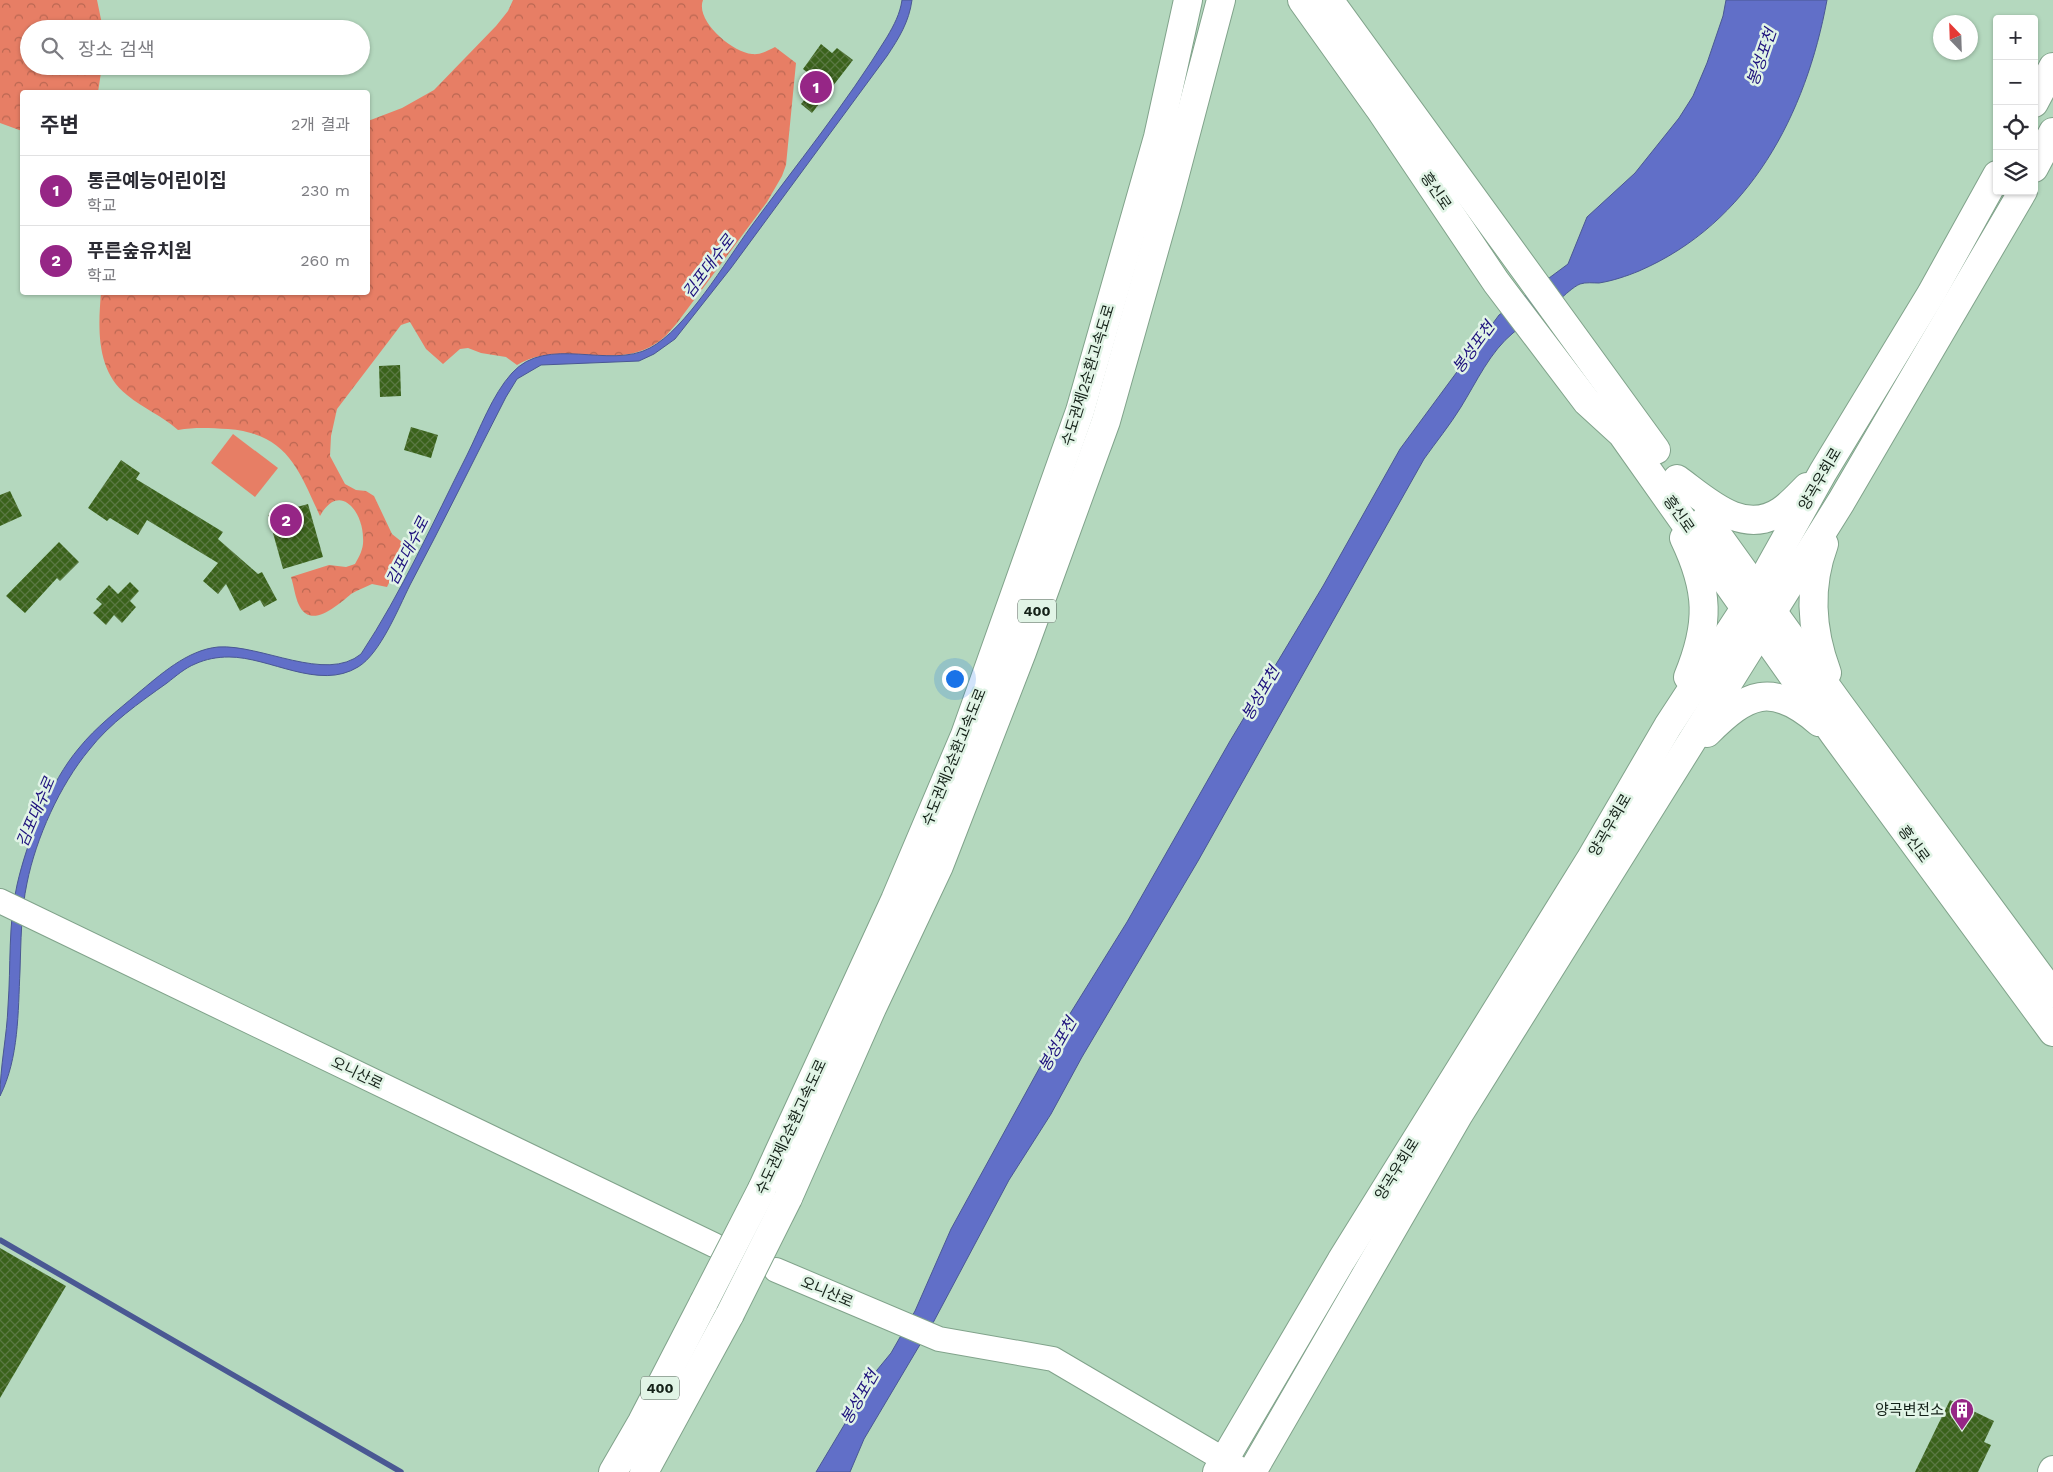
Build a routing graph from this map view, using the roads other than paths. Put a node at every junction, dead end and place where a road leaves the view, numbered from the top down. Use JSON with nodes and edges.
{"nodes":[{"id":1,"x":1188,"y":0,"type":"edge"},
{"id":2,"x":1221,"y":0,"type":"edge"},
{"id":3,"x":1302,"y":0,"type":"edge"},
{"id":4,"x":1329,"y":0,"type":"edge"},
{"id":5,"x":2053,"y":67,"type":"edge"},
{"id":6,"x":2038,"y":95,"type":"edge"},
{"id":7,"x":2053,"y":132,"type":"edge"},
{"id":8,"x":2038,"y":160,"type":"edge"},
{"id":9,"x":1993,"y":182,"type":"edge"},
{"id":10,"x":2021,"y":195,"type":"edge"},
{"id":11,"x":1823,"y":472,"type":"junction"},
{"id":12,"x":1668,"y":482,"type":"junction"},
{"id":13,"x":1841,"y":502,"type":"junction"},
{"id":14,"x":1759,"y":609,"type":"junction"},
{"id":15,"x":1839,"y":704,"type":"junction"},
{"id":16,"x":1668,"y":726,"type":"junction"},
{"id":17,"x":1834,"y":734,"type":"junction"},
{"id":18,"x":1676,"y":764,"type":"junction"},
{"id":19,"x":10,"y":905,"type":"edge"},
{"id":20,"x":2053,"y":994,"type":"edge"},
{"id":21,"x":2053,"y":1032,"type":"edge"},
{"id":22,"x":714,"y":1245,"type":"dead end"},
{"id":23,"x":776,"y":1270,"type":"dead end"},
{"id":24,"x":1229,"y":1468,"type":"edge"},
{"id":25,"x":612,"y":1472,"type":"edge"},
{"id":26,"x":644,"y":1472,"type":"edge"},
{"id":27,"x":1252,"y":1472,"type":"edge"}],
"edges":[{"from":1,"to":25,"type":"main road","name":"수도권제2순환고속도로","number":"400","bridge":true},
{"from":2,"to":26,"type":"main road","name":"수도권제2순환고속도로","number":"400","bridge":true},
{"from":3,"to":12,"type":"main road","name":"흥신로"},
{"from":4,"to":12,"type":"main road","name":"흥신로"},
{"from":5,"to":6,"type":"main road"},
{"from":7,"to":8,"type":"main road"},
{"from":9,"to":11,"type":"main road","name":"양곡우회로"},
{"from":10,"to":13,"type":"main road","name":"양곡우회로"},
{"from":11,"to":12,"type":"main road"},
{"from":11,"to":14,"type":"main road","name":"양곡우회로"},
{"from":12,"to":14,"type":"main road","name":"흥신로"},
{"from":12,"to":16,"type":"main road"},
{"from":13,"to":14,"type":"main road","name":"양곡우회로"},
{"from":13,"to":15,"type":"main road"},
{"from":14,"to":15,"type":"main road","name":"흥신로"},
{"from":14,"to":16,"type":"main road","name":"양곡우회로"},
{"from":14,"to":17,"type":"main road","name":"흥신로"},
{"from":14,"to":18,"type":"main road","name":"양곡우회로"},
{"from":15,"to":20,"type":"main road","name":"흥신로"},
{"from":16,"to":24,"type":"main road","name":"양곡우회로"},
{"from":17,"to":18,"type":"main road"},
{"from":17,"to":21,"type":"main road","name":"흥신로"},
{"from":18,"to":27,"type":"main road","name":"양곡우회로"},
{"from":19,"to":22,"type":"street","name":"오니산로"},
{"from":23,"to":24,"type":"street","name":"오니산로"}]}
